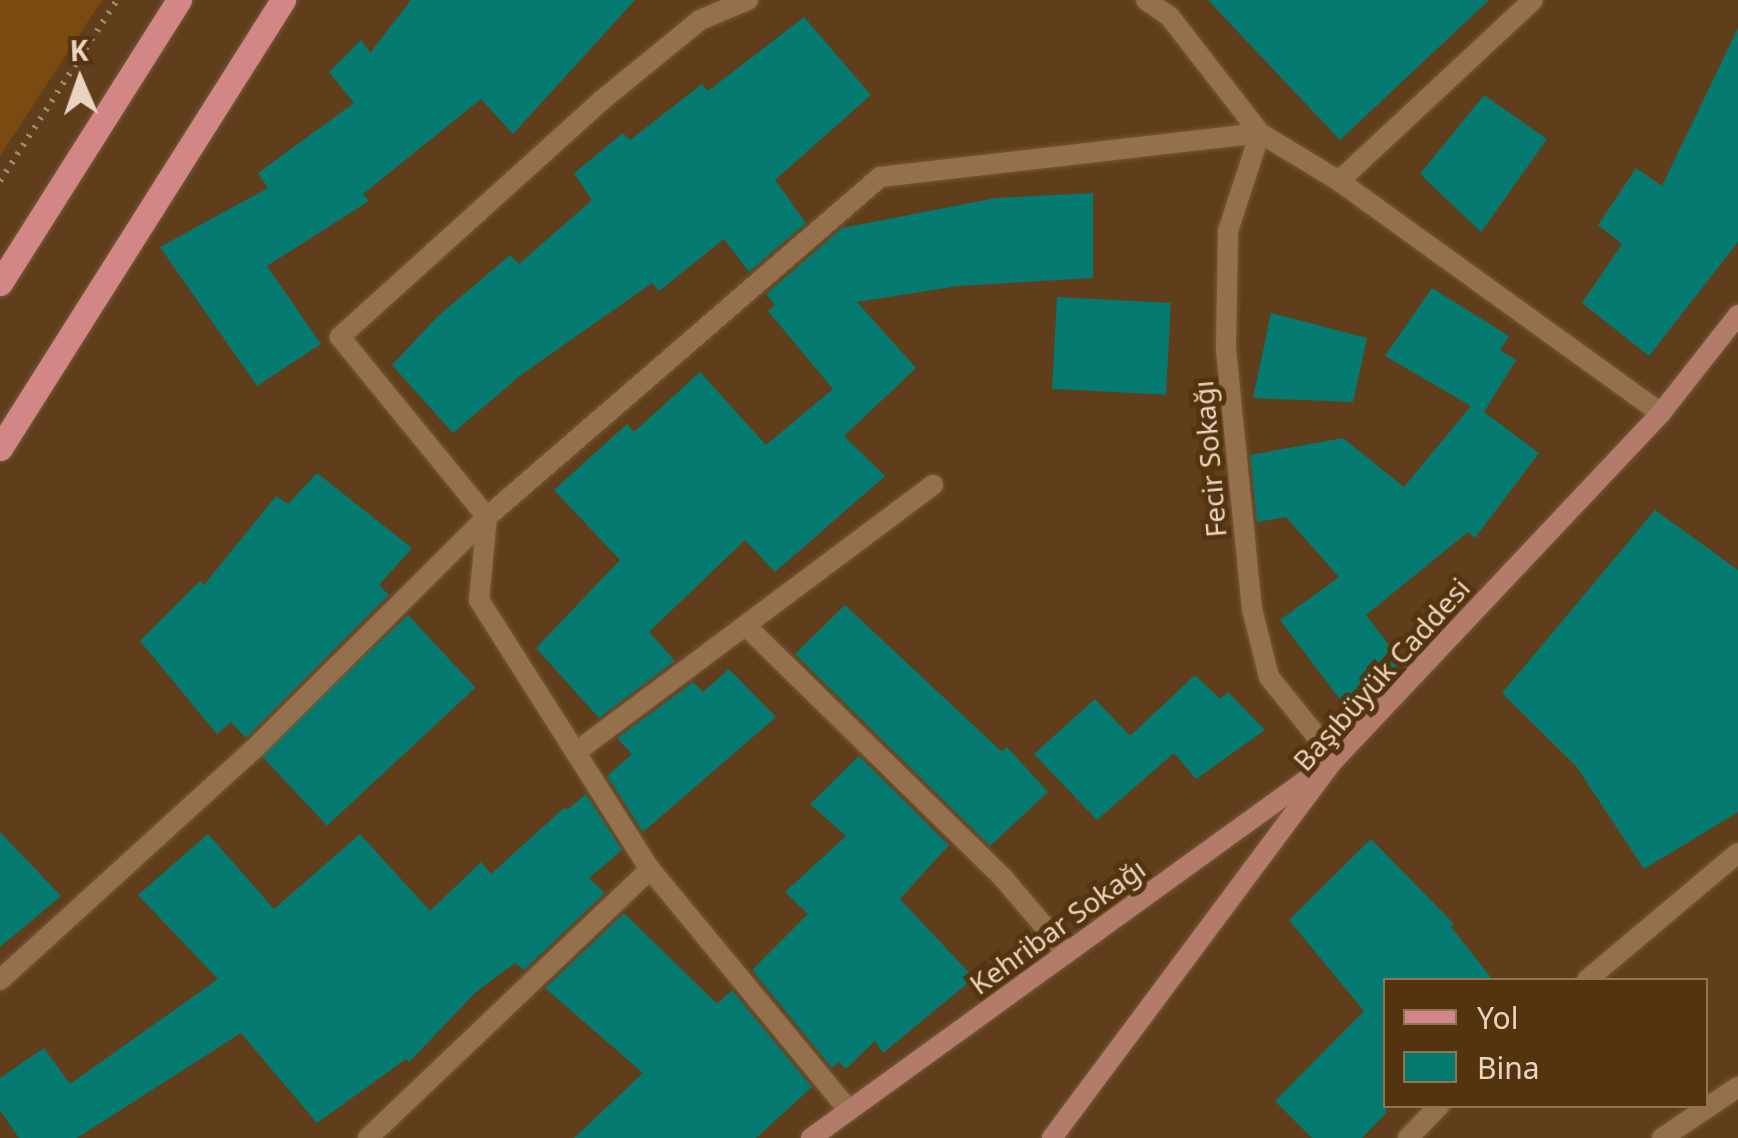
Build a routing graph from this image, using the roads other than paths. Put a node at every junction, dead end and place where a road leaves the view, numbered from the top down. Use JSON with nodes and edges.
{"nodes":[{"id":1,"x":180,"y":0,"type":"edge"},
{"id":2,"x":282,"y":0,"type":"edge"},
{"id":3,"x":748,"y":0,"type":"edge"},
{"id":4,"x":1146,"y":0,"type":"edge"},
{"id":5,"x":1533,"y":0,"type":"edge"},
{"id":6,"x":1174,"y":8,"type":"edge"},
{"id":7,"x":1260,"y":134,"type":"junction"},
{"id":8,"x":1339,"y":181,"type":"junction"},
{"id":9,"x":0,"y":283,"type":"edge"},
{"id":10,"x":1738,"y":315,"type":"edge"},
{"id":11,"x":1661,"y":414,"type":"junction"},
{"id":12,"x":0,"y":448,"type":"edge"},
{"id":13,"x":933,"y":485,"type":"dead end"},
{"id":14,"x":487,"y":517,"type":"junction"},
{"id":15,"x":747,"y":626,"type":"junction"},
{"id":16,"x":576,"y":752,"type":"junction"},
{"id":17,"x":1335,"y":759,"type":"junction"},
{"id":18,"x":1738,"y":853,"type":"edge"},
{"id":19,"x":650,"y":869,"type":"junction"},
{"id":20,"x":1067,"y":953,"type":"junction"},
{"id":21,"x":1589,"y":978,"type":"edge"},
{"id":22,"x":0,"y":980,"type":"edge"},
{"id":23,"x":1738,"y":1087,"type":"edge"},
{"id":24,"x":1708,"y":1107,"type":"edge"},
{"id":25,"x":1437,"y":1108,"type":"edge"},
{"id":26,"x":1707,"y":1108,"type":"edge"},
{"id":27,"x":849,"y":1110,"type":"junction"},
{"id":28,"x":368,"y":1138,"type":"edge"},
{"id":29,"x":811,"y":1138,"type":"edge"},
{"id":30,"x":1052,"y":1138,"type":"edge"},
{"id":31,"x":1408,"y":1138,"type":"edge"},
{"id":32,"x":1662,"y":1138,"type":"edge"}],
"edges":[{"from":1,"to":9,"type":"main road"},
{"from":2,"to":12,"type":"main road"},
{"from":3,"to":14,"type":"street"},
{"from":4,"to":6,"type":"street"},
{"from":5,"to":8,"type":"street"},
{"from":6,"to":7,"type":"street"},
{"from":7,"to":8,"type":"street"},
{"from":7,"to":14,"type":"street"},
{"from":7,"to":17,"type":"street","name":"Fecir Sokağı"},
{"from":8,"to":11,"type":"street"},
{"from":10,"to":11,"type":"main road","name":"Başıbüyük Caddesi"},
{"from":11,"to":17,"type":"main road","name":"Başıbüyük Caddesi"},
{"from":13,"to":15,"type":"street"},
{"from":14,"to":16,"type":"street"},
{"from":14,"to":22,"type":"street"},
{"from":15,"to":16,"type":"street"},
{"from":15,"to":20,"type":"street"},
{"from":16,"to":19,"type":"street"},
{"from":17,"to":20,"type":"main road","name":"Kehribar Sokağı"},
{"from":17,"to":30,"type":"main road","name":"Başıbüyük Caddesi"},
{"from":18,"to":21,"type":"street"},
{"from":19,"to":27,"type":"street"},
{"from":19,"to":28,"type":"street"},
{"from":20,"to":27,"type":"main road","name":"Kehribar Sokağı"},
{"from":23,"to":24,"type":"street"},
{"from":25,"to":31,"type":"street"},
{"from":26,"to":32,"type":"street"},
{"from":27,"to":29,"type":"main road","name":"Kehribar Sokağı"}]}
